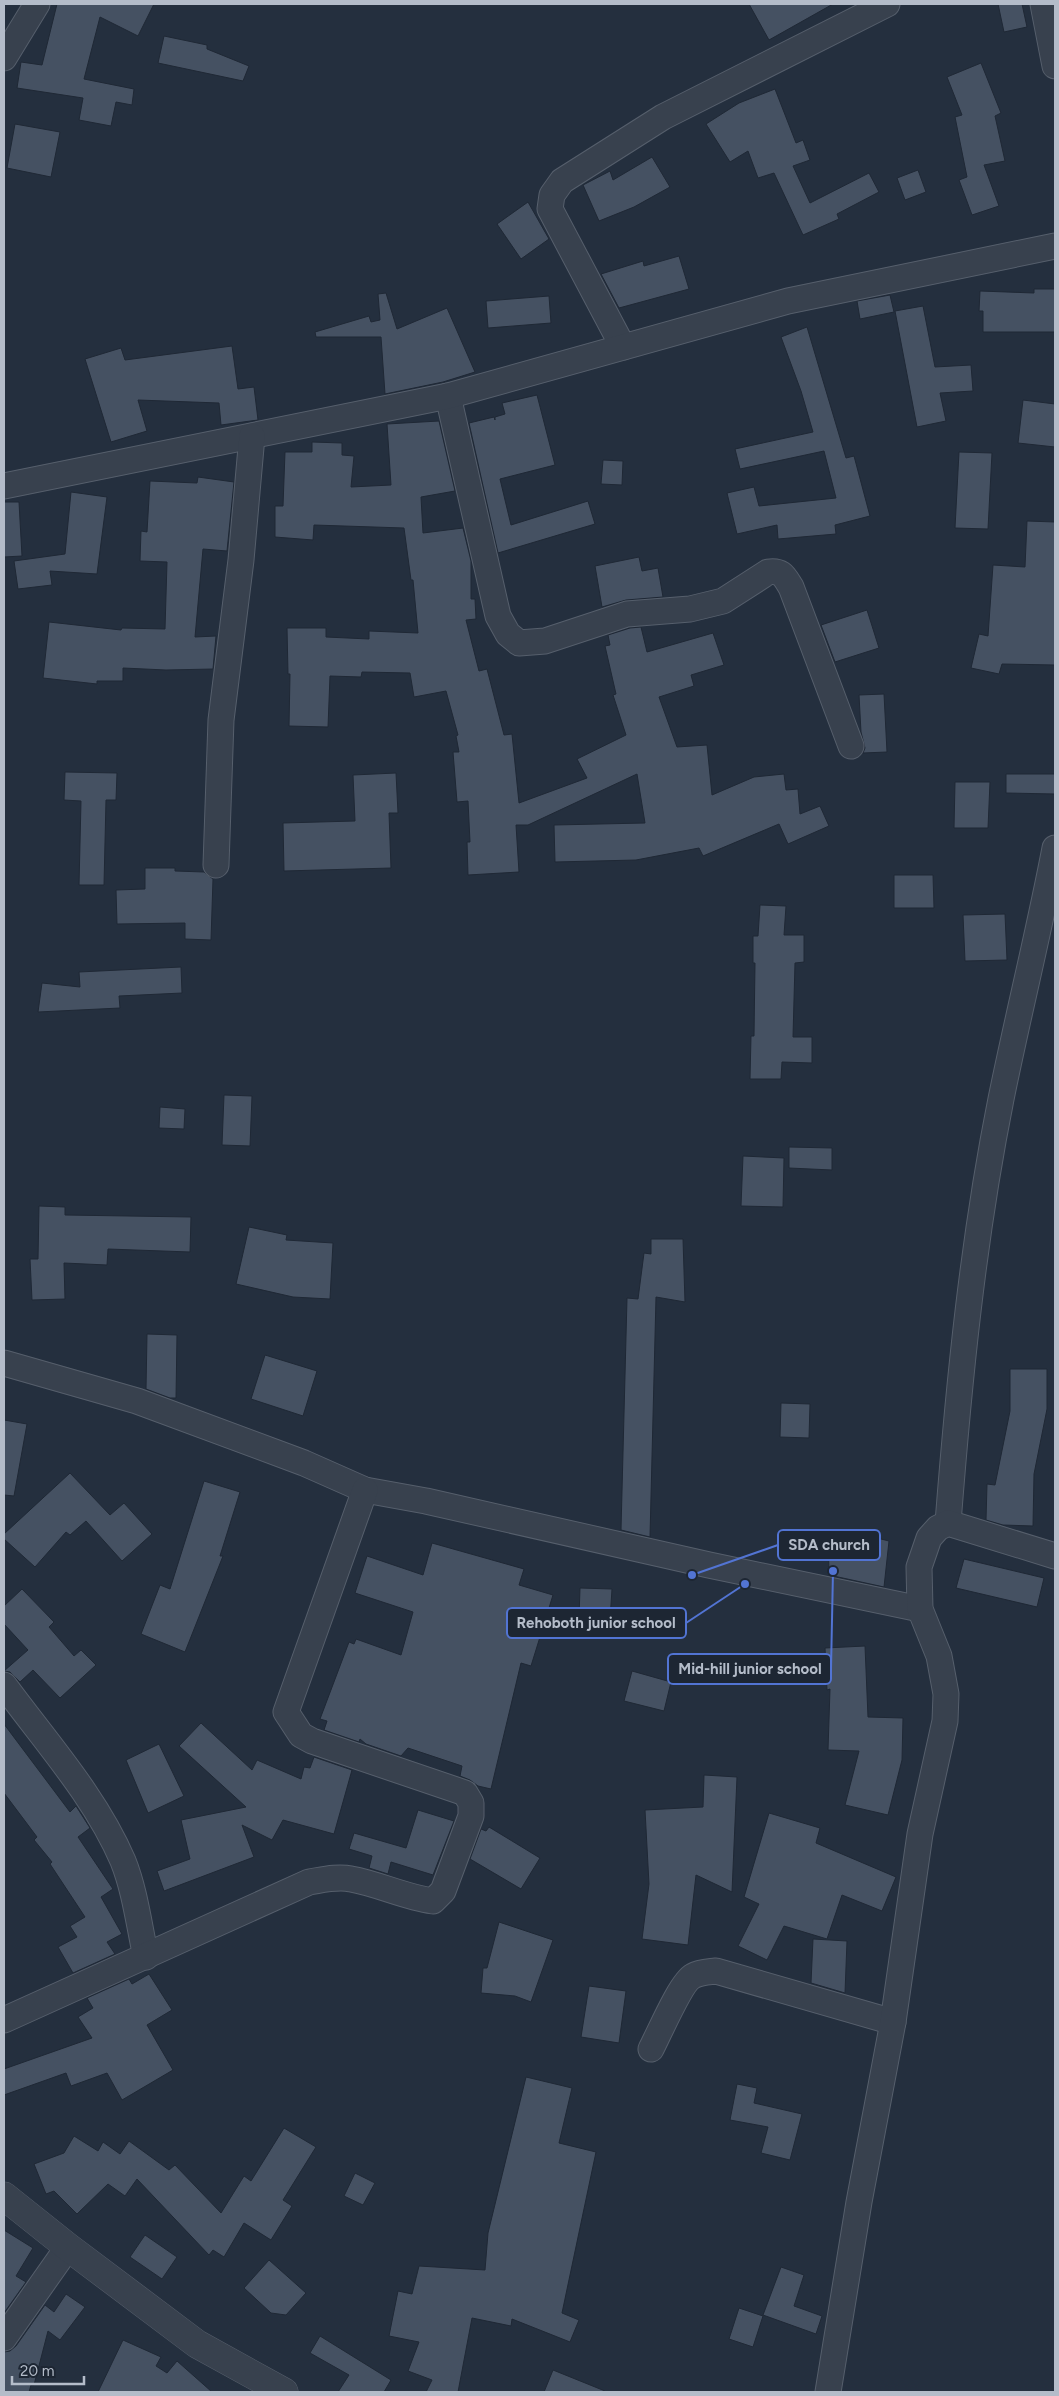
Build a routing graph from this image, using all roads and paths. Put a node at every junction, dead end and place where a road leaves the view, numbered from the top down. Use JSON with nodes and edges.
{"nodes":[{"id":1,"x":37,"y":4,"type":"edge"},
{"id":2,"x":887,"y":4,"type":"edge"},
{"id":3,"x":1043,"y":4,"type":"edge"},
{"id":4,"x":4,"y":58,"type":"edge"},
{"id":5,"x":1055,"y":66,"type":"edge"},
{"id":6,"x":1055,"y":246,"type":"edge"},
{"id":7,"x":623,"y":347,"type":"junction"},
{"id":8,"x":448,"y":396,"type":"junction"},
{"id":9,"x":252,"y":436,"type":"junction"},
{"id":10,"x":6,"y":481,"type":"edge"},
{"id":11,"x":851,"y":746,"type":"dead end"},
{"id":12,"x":1055,"y":848,"type":"edge"},
{"id":13,"x":216,"y":865,"type":"dead end"},
{"id":14,"x":4,"y":1363,"type":"edge"},
{"id":15,"x":365,"y":1490,"type":"junction"},
{"id":16,"x":948,"y":1523,"type":"junction"},
{"id":17,"x":1055,"y":1556,"type":"edge"},
{"id":18,"x":920,"y":1608,"type":"junction"},
{"id":19,"x":4,"y":1685,"type":"edge"},
{"id":20,"x":146,"y":1957,"type":"junction"},
{"id":21,"x":4,"y":2020,"type":"edge"},
{"id":22,"x":893,"y":2022,"type":"junction"},
{"id":23,"x":651,"y":2049,"type":"dead end"},
{"id":24,"x":4,"y":2196,"type":"edge"},
{"id":25,"x":68,"y":2247,"type":"junction"},
{"id":26,"x":4,"y":2338,"type":"edge"},
{"id":27,"x":284,"y":2392,"type":"edge"},
{"id":28,"x":828,"y":2392,"type":"edge"}],
"edges":[{"from":1,"to":4,"type":"street"},
{"from":2,"to":7,"type":"street"},
{"from":3,"to":5,"type":"street"},
{"from":6,"to":7,"type":"street"},
{"from":7,"to":8,"type":"street"},
{"from":8,"to":9,"type":"street"},
{"from":8,"to":11,"type":"street"},
{"from":9,"to":10,"type":"street"},
{"from":9,"to":13,"type":"street"},
{"from":12,"to":16,"type":"street"},
{"from":14,"to":15,"type":"street"},
{"from":15,"to":18,"type":"street"},
{"from":15,"to":20,"type":"street"},
{"from":16,"to":17,"type":"street"},
{"from":16,"to":18,"type":"street"},
{"from":18,"to":22,"type":"street"},
{"from":19,"to":20,"type":"street"},
{"from":20,"to":21,"type":"street"},
{"from":22,"to":23,"type":"street"},
{"from":22,"to":28,"type":"street"},
{"from":24,"to":25,"type":"street"},
{"from":25,"to":26,"type":"street"},
{"from":25,"to":27,"type":"street"}]}
